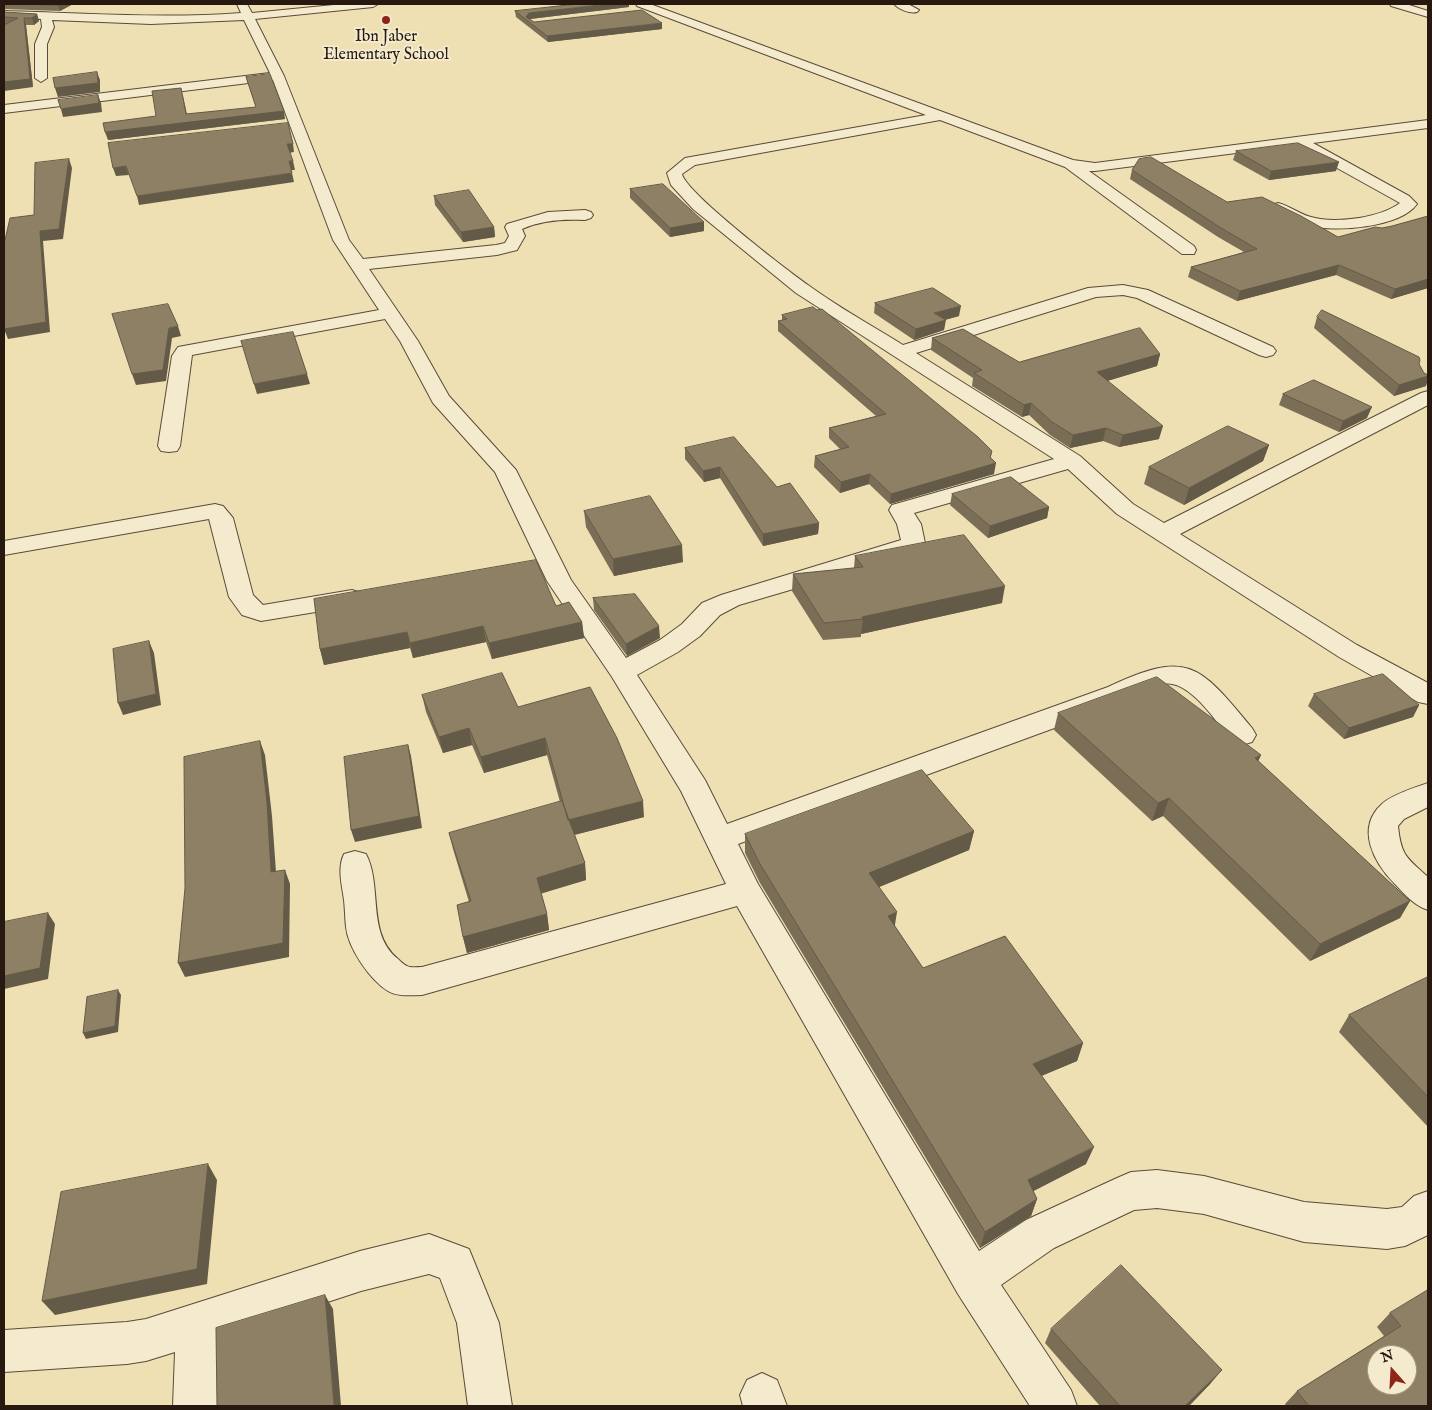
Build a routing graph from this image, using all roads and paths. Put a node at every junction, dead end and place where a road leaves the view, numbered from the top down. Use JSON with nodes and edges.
{"nodes":[{"id":1,"x":374,"y":4,"type":"edge"},
{"id":2,"x":642,"y":4,"type":"edge"},
{"id":3,"x":899,"y":4,"type":"edge"},
{"id":4,"x":1395,"y":4,"type":"edge"},
{"id":5,"x":245,"y":10,"type":"edge"},
{"id":6,"x":658,"y":10,"type":"junction"},
{"id":7,"x":913,"y":10,"type":"dead end"},
{"id":8,"x":629,"y":13,"type":"edge"},
{"id":9,"x":4,"y":14,"type":"edge"},
{"id":10,"x":1428,"y":14,"type":"edge"},
{"id":11,"x":48,"y":16,"type":"junction"},
{"id":12,"x":278,"y":76,"type":"junction"},
{"id":13,"x":41,"y":78,"type":"dead end"},
{"id":14,"x":4,"y":109,"type":"edge"},
{"id":15,"x":942,"y":116,"type":"junction"},
{"id":16,"x":1428,"y":124,"type":"edge"},
{"id":17,"x":1298,"y":141,"type":"junction"},
{"id":18,"x":1070,"y":164,"type":"junction"},
{"id":19,"x":1263,"y":200,"type":"edge"},
{"id":20,"x":585,"y":215,"type":"dead end"},
{"id":21,"x":1188,"y":250,"type":"dead end"},
{"id":22,"x":358,"y":265,"type":"junction"},
{"id":23,"x":390,"y":313,"type":"junction"},
{"id":24,"x":1266,"y":351,"type":"dead end"},
{"id":25,"x":902,"y":352,"type":"junction"},
{"id":26,"x":1428,"y":397,"type":"edge"},
{"id":27,"x":170,"y":446,"type":"dead end"},
{"id":28,"x":1072,"y":461,"type":"junction"},
{"id":29,"x":1164,"y":534,"type":"junction"},
{"id":30,"x":4,"y":548,"type":"edge"},
{"id":31,"x":378,"y":593,"type":"edge"},
{"id":32,"x":622,"y":672,"type":"junction"},
{"id":33,"x":1428,"y":695,"type":"edge"},
{"id":34,"x":1242,"y":735,"type":"dead end"},
{"id":35,"x":1428,"y":794,"type":"edge"},
{"id":36,"x":721,"y":838,"type":"junction"},
{"id":37,"x":355,"y":863,"type":"dead end"},
{"id":38,"x":745,"y":892,"type":"junction"},
{"id":39,"x":1428,"y":898,"type":"edge"},
{"id":40,"x":1428,"y":1210,"type":"edge"},
{"id":41,"x":973,"y":1279,"type":"junction"},
{"id":42,"x":197,"y":1324,"type":"junction"},
{"id":43,"x":4,"y":1351,"type":"edge"},
{"id":44,"x":195,"y":1406,"type":"edge"},
{"id":45,"x":490,"y":1406,"type":"edge"},
{"id":46,"x":1055,"y":1406,"type":"edge"}],
"edges":[{"from":1,"to":5,"type":"street"},
{"from":2,"to":6,"type":"street"},
{"from":3,"to":7,"type":"street"},
{"from":4,"to":10,"type":"street"},
{"from":5,"to":11,"type":"street"},
{"from":5,"to":12,"type":"street"},
{"from":6,"to":8,"type":"street"},
{"from":6,"to":15,"type":"street"},
{"from":9,"to":11,"type":"street"},
{"from":11,"to":13,"type":"street"},
{"from":12,"to":14,"type":"street"},
{"from":12,"to":22,"type":"street"},
{"from":15,"to":18,"type":"street"},
{"from":15,"to":25,"type":"street"},
{"from":16,"to":17,"type":"street"},
{"from":17,"to":18,"type":"street"},
{"from":17,"to":19,"type":"street"},
{"from":18,"to":21,"type":"street"},
{"from":20,"to":22,"type":"street"},
{"from":22,"to":23,"type":"street"},
{"from":23,"to":27,"type":"street"},
{"from":23,"to":32,"type":"street"},
{"from":24,"to":25,"type":"street"},
{"from":25,"to":28,"type":"street"},
{"from":26,"to":29,"type":"street"},
{"from":28,"to":29,"type":"street"},
{"from":28,"to":32,"type":"street"},
{"from":29,"to":33,"type":"street"},
{"from":30,"to":31,"type":"street"},
{"from":32,"to":36,"type":"street"},
{"from":34,"to":36,"type":"street"},
{"from":35,"to":39,"type":"street"},
{"from":36,"to":38,"type":"street"},
{"from":37,"to":38,"type":"street"},
{"from":38,"to":41,"type":"street"},
{"from":40,"to":41,"type":"street"},
{"from":41,"to":46,"type":"street"},
{"from":42,"to":43,"type":"street"},
{"from":42,"to":44,"type":"street"},
{"from":42,"to":45,"type":"street"}]}
